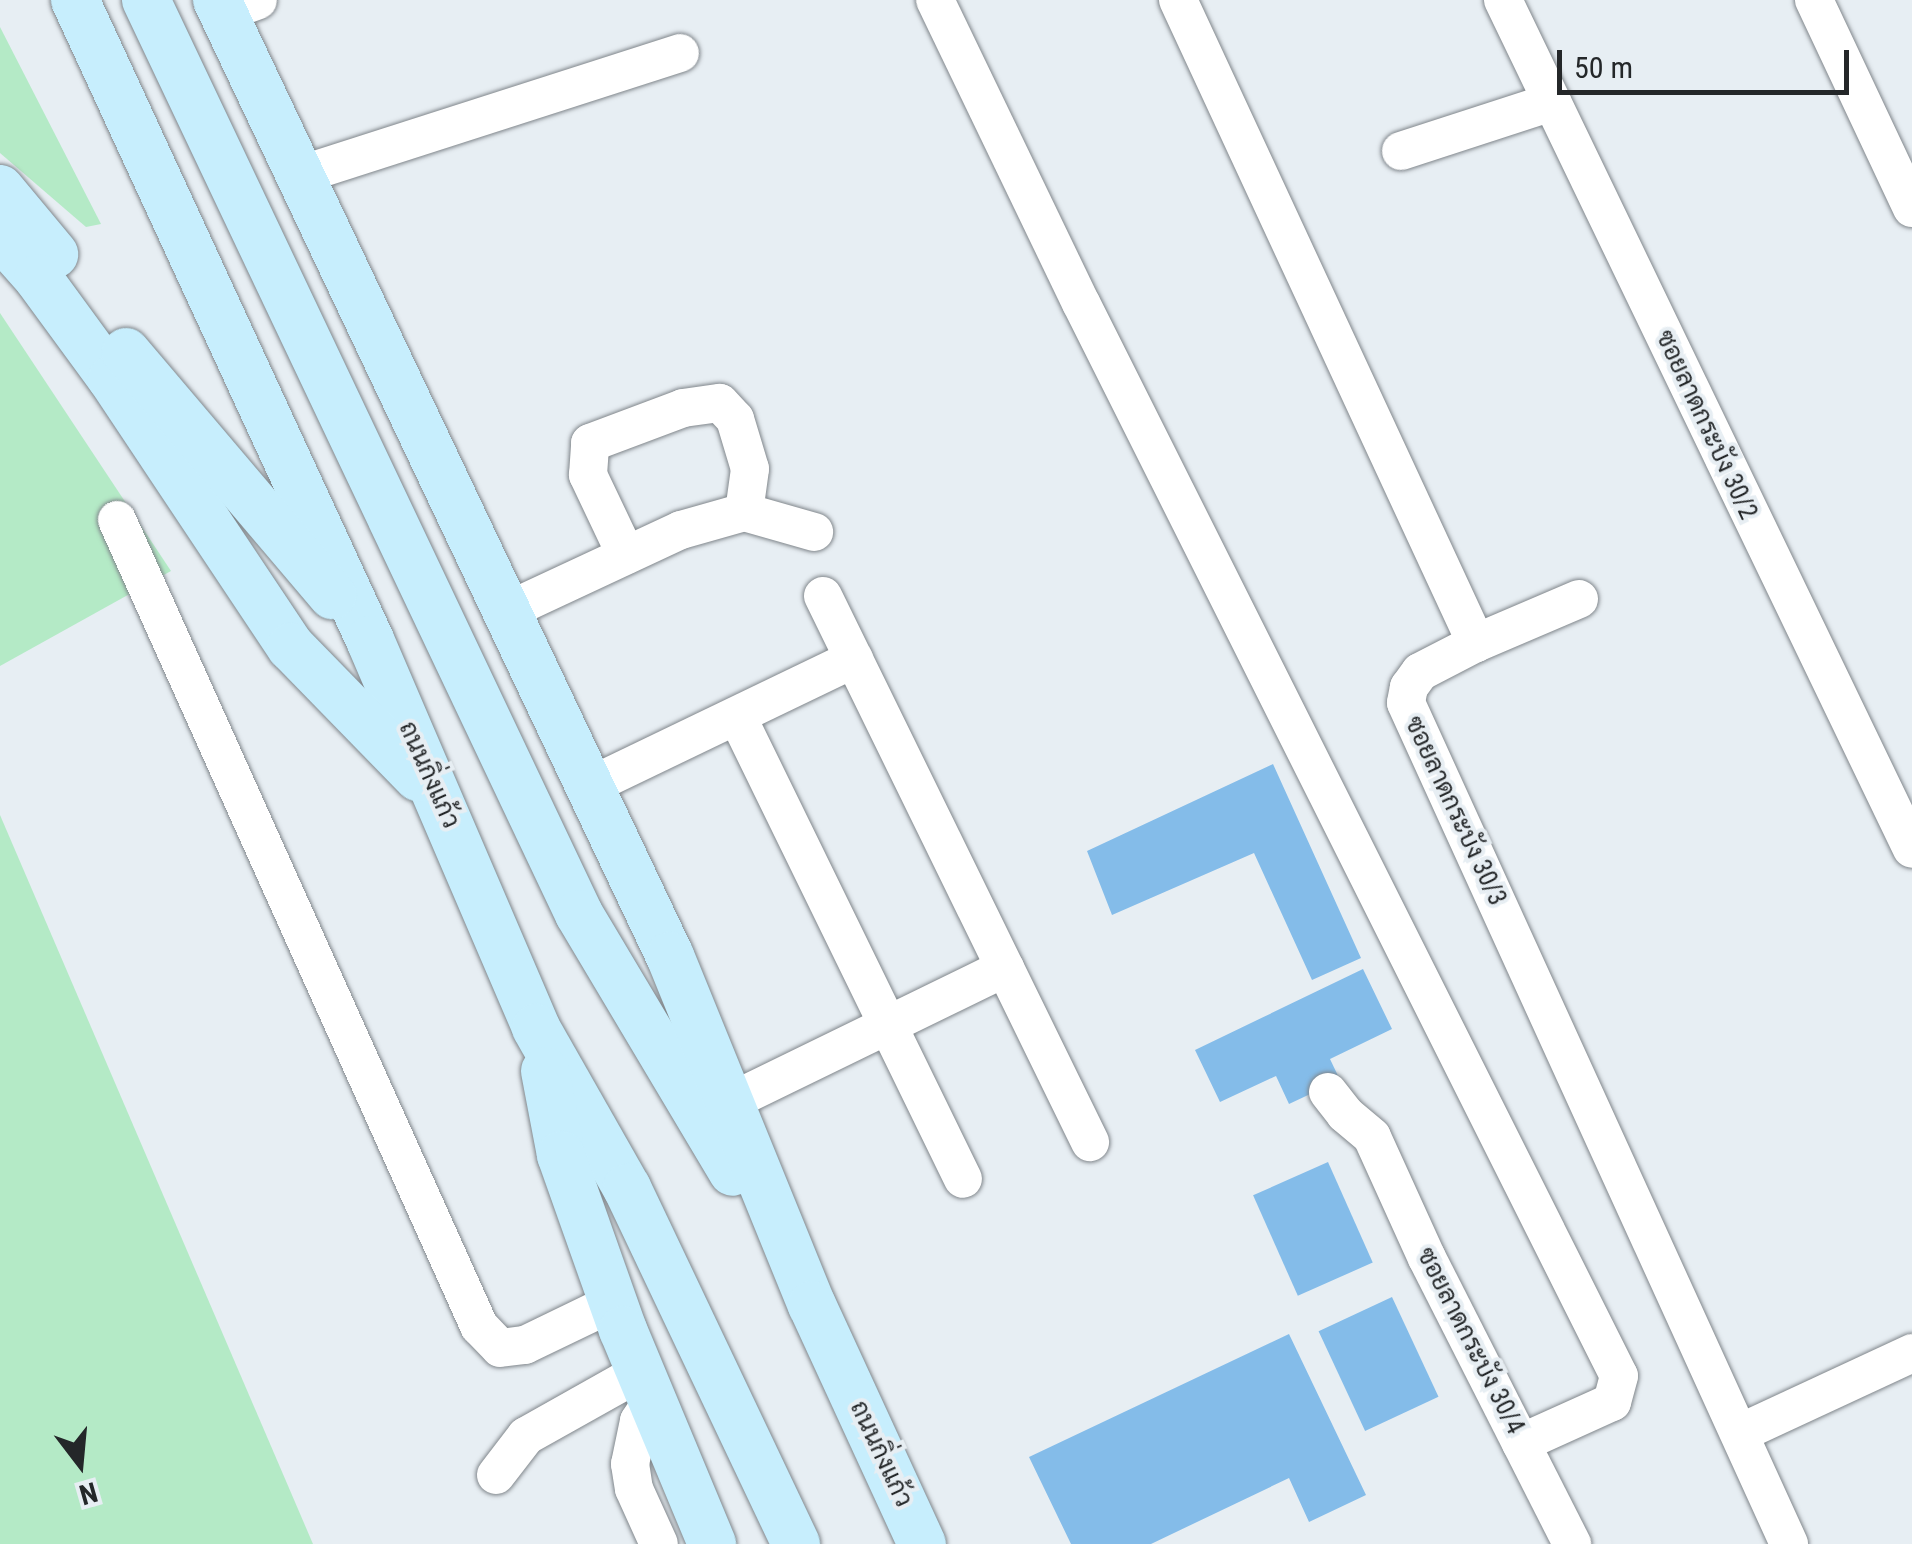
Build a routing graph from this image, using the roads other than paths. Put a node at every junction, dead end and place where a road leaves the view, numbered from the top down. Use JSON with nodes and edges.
{"nodes":[{"id":1,"x":38,"y":0,"type":"edge"},
{"id":2,"x":75,"y":0,"type":"edge"},
{"id":3,"x":146,"y":0,"type":"edge"},
{"id":4,"x":935,"y":0,"type":"edge"},
{"id":5,"x":1178,"y":0,"type":"edge"},
{"id":6,"x":1503,"y":0,"type":"edge"},
{"id":7,"x":1814,"y":0,"type":"edge"},
{"id":8,"x":233,"y":4,"type":"edge"},
{"id":9,"x":680,"y":53,"type":"dead end"},
{"id":10,"x":112,"y":78,"type":"junction"},
{"id":11,"x":1552,"y":102,"type":"junction"},
{"id":12,"x":1402,"y":151,"type":"dead end"},
{"id":13,"x":300,"y":175,"type":"junction"},
{"id":14,"x":0,"y":190,"type":"edge"},
{"id":15,"x":1912,"y":208,"type":"edge"},
{"id":16,"x":0,"y":235,"type":"edge"},
{"id":17,"x":744,"y":512,"type":"junction"},
{"id":18,"x":116,"y":520,"type":"dead end"},
{"id":19,"x":814,"y":532,"type":"dead end"},
{"id":20,"x":626,"y":555,"type":"junction"},
{"id":21,"x":823,"y":596,"type":"dead end"},
{"id":22,"x":1579,"y":599,"type":"dead end"},
{"id":23,"x":507,"y":611,"type":"junction"},
{"id":24,"x":370,"y":640,"type":"junction"},
{"id":25,"x":1476,"y":643,"type":"junction"},
{"id":26,"x":854,"y":660,"type":"junction"},
{"id":27,"x":736,"y":716,"type":"junction"},
{"id":28,"x":590,"y":786,"type":"junction"},
{"id":29,"x":441,"y":801,"type":"junction"},
{"id":30,"x":1912,"y":850,"type":"edge"},
{"id":31,"x":1005,"y":968,"type":"junction"},
{"id":32,"x":888,"y":1026,"type":"junction"},
{"id":33,"x":536,"y":1028,"type":"junction"},
{"id":34,"x":1328,"y":1092,"type":"dead end"},
{"id":35,"x":730,"y":1102,"type":"junction"},
{"id":36,"x":1090,"y":1142,"type":"dead end"},
{"id":37,"x":963,"y":1179,"type":"dead end"},
{"id":38,"x":616,"y":1301,"type":"junction"},
{"id":39,"x":812,"y":1305,"type":"junction"},
{"id":40,"x":1912,"y":1353,"type":"edge"},
{"id":41,"x":646,"y":1387,"type":"junction"},
{"id":42,"x":1740,"y":1433,"type":"junction"},
{"id":43,"x":1521,"y":1443,"type":"junction"},
{"id":44,"x":496,"y":1476,"type":"dead end"},
{"id":45,"x":660,"y":1544,"type":"edge"},
{"id":46,"x":712,"y":1544,"type":"edge"},
{"id":47,"x":796,"y":1544,"type":"edge"},
{"id":48,"x":922,"y":1544,"type":"edge"},
{"id":49,"x":1572,"y":1544,"type":"edge"},
{"id":50,"x":1789,"y":1544,"type":"edge"}],
"edges":[{"from":1,"to":10,"type":"main road"},
{"from":2,"to":10,"type":"main road","name":"ถนนกิ่งแก้ว"},
{"from":3,"to":39,"type":"main road"},
{"from":4,"to":43,"type":"street"},
{"from":5,"to":25,"type":"street"},
{"from":6,"to":11,"type":"street","name":"ซอยลาดกระบัง 30/2"},
{"from":7,"to":15,"type":"street"},
{"from":8,"to":13,"type":"main road","name":"ถนนกิ่งแก้ว"},
{"from":9,"to":13,"type":"street"},
{"from":10,"to":24,"type":"main road","name":"ถนนกิ่งแก้ว"},
{"from":11,"to":12,"type":"street"},
{"from":11,"to":30,"type":"street","name":"ซอยลาดกระบัง 30/2"},
{"from":13,"to":23,"type":"main road","name":"ถนนกิ่งแก้ว"},
{"from":14,"to":24,"type":"main road"},
{"from":16,"to":29,"type":"main road"},
{"from":17,"to":19,"type":"street"},
{"from":17,"to":20,"type":"street"},
{"from":17,"to":20,"type":"street"},
{"from":18,"to":38,"type":"street"},
{"from":20,"to":23,"type":"street"},
{"from":21,"to":26,"type":"street"},
{"from":22,"to":25,"type":"street","name":"ซอยลาดกระบัง 30/3"},
{"from":23,"to":28,"type":"main road","name":"ถนนกิ่งแก้ว"},
{"from":24,"to":29,"type":"main road","name":"ถนนกิ่งแก้ว"},
{"from":25,"to":42,"type":"street","name":"ซอยลาดกระบัง 30/3"},
{"from":26,"to":27,"type":"street"},
{"from":26,"to":31,"type":"street"},
{"from":27,"to":28,"type":"street"},
{"from":27,"to":32,"type":"street"},
{"from":28,"to":35,"type":"main road","name":"ถนนกิ่งแก้ว"},
{"from":29,"to":33,"type":"main road","name":"ถนนกิ่งแก้ว"},
{"from":31,"to":32,"type":"street"},
{"from":31,"to":36,"type":"street"},
{"from":32,"to":35,"type":"street"},
{"from":32,"to":37,"type":"street"},
{"from":33,"to":38,"type":"main road"},
{"from":33,"to":47,"type":"main road","name":"ถนนกิ่งแก้ว"},
{"from":34,"to":43,"type":"street","name":"ซอยลาดกระบัง 30/4"},
{"from":35,"to":39,"type":"main road","name":"ถนนกิ่งแก้ว"},
{"from":38,"to":41,"type":"main road"},
{"from":39,"to":48,"type":"main road","name":"ถนนกิ่งแก้ว"},
{"from":40,"to":42,"type":"street"},
{"from":41,"to":44,"type":"street"},
{"from":41,"to":45,"type":"street"},
{"from":41,"to":46,"type":"main road"},
{"from":42,"to":50,"type":"street","name":"ซอยลาดกระบัง 30/3"},
{"from":43,"to":49,"type":"street","name":"ซอยลาดกระบัง 30/4"}]}
